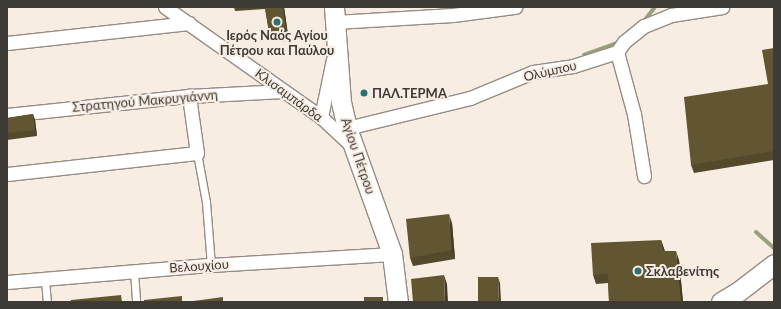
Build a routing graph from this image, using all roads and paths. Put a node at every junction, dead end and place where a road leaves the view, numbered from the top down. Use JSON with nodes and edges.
{"nodes":[{"id":1,"x":165,"y":7,"type":"edge"},
{"id":2,"x":515,"y":7,"type":"edge"},
{"id":3,"x":722,"y":7,"type":"edge"},
{"id":4,"x":335,"y":15,"type":"edge"},
{"id":5,"x":188,"y":23,"type":"junction"},
{"id":6,"x":7,"y":43,"type":"edge"},
{"id":7,"x":617,"y":52,"type":"junction"},
{"id":8,"x":283,"y":91,"type":"junction"},
{"id":9,"x":188,"y":96,"type":"junction"},
{"id":10,"x":7,"y":115,"type":"edge"},
{"id":11,"x":321,"y":117,"type":"junction"},
{"id":12,"x":347,"y":128,"type":"junction"},
{"id":13,"x":197,"y":154,"type":"junction"},
{"id":14,"x":362,"y":166,"type":"junction"},
{"id":15,"x":7,"y":174,"type":"edge"},
{"id":16,"x":644,"y":176,"type":"dead end"},
{"id":17,"x":392,"y":254,"type":"junction"},
{"id":18,"x":773,"y":264,"type":"edge"},
{"id":19,"x":211,"y":265,"type":"junction"},
{"id":20,"x":134,"y":272,"type":"junction"},
{"id":21,"x":45,"y":280,"type":"junction"},
{"id":22,"x":7,"y":282,"type":"edge"},
{"id":23,"x":737,"y":297,"type":"edge"},
{"id":24,"x":47,"y":302,"type":"edge"},
{"id":25,"x":136,"y":302,"type":"edge"},
{"id":26,"x":398,"y":302,"type":"edge"},
{"id":27,"x":721,"y":302,"type":"edge"}],
"edges":[{"from":1,"to":5,"type":"street","name":"Κλισαμπάρδα"},
{"from":2,"to":4,"type":"street"},
{"from":3,"to":7,"type":"street"},
{"from":4,"to":11,"type":"street"},
{"from":4,"to":12,"type":"street","name":"Αγίου Πέτρου"},
{"from":5,"to":6,"type":"street"},
{"from":5,"to":8,"type":"street","name":"Κλισαμπάρδα"},
{"from":7,"to":12,"type":"street","name":"Ολύμπου"},
{"from":7,"to":16,"type":"street"},
{"from":8,"to":9,"type":"street","name":"Στρατηγού Μακρυγιάννη"},
{"from":8,"to":11,"type":"street","name":"Κλισαμπάρδα"},
{"from":9,"to":10,"type":"street","name":"Στρατηγού Μακρυγιάννη"},
{"from":9,"to":13,"type":"street"},
{"from":11,"to":14,"type":"street","name":"Κλισαμπάρδα"},
{"from":12,"to":14,"type":"street","name":"Αγίου Πέτρου"},
{"from":13,"to":15,"type":"street"},
{"from":13,"to":19,"type":"lane"},
{"from":14,"to":17,"type":"street","name":"Αγίου Πέτρου"},
{"from":17,"to":19,"type":"street","name":"Βελουχίου"},
{"from":17,"to":26,"type":"street","name":"Αγίου Πέτρου"},
{"from":18,"to":23,"type":"street"},
{"from":19,"to":20,"type":"street","name":"Βελουχίου"},
{"from":20,"to":21,"type":"street","name":"Βελουχίου"},
{"from":20,"to":25,"type":"lane"},
{"from":21,"to":22,"type":"street","name":"Βελουχίου"},
{"from":21,"to":24,"type":"lane"},
{"from":23,"to":27,"type":"street"}]}
